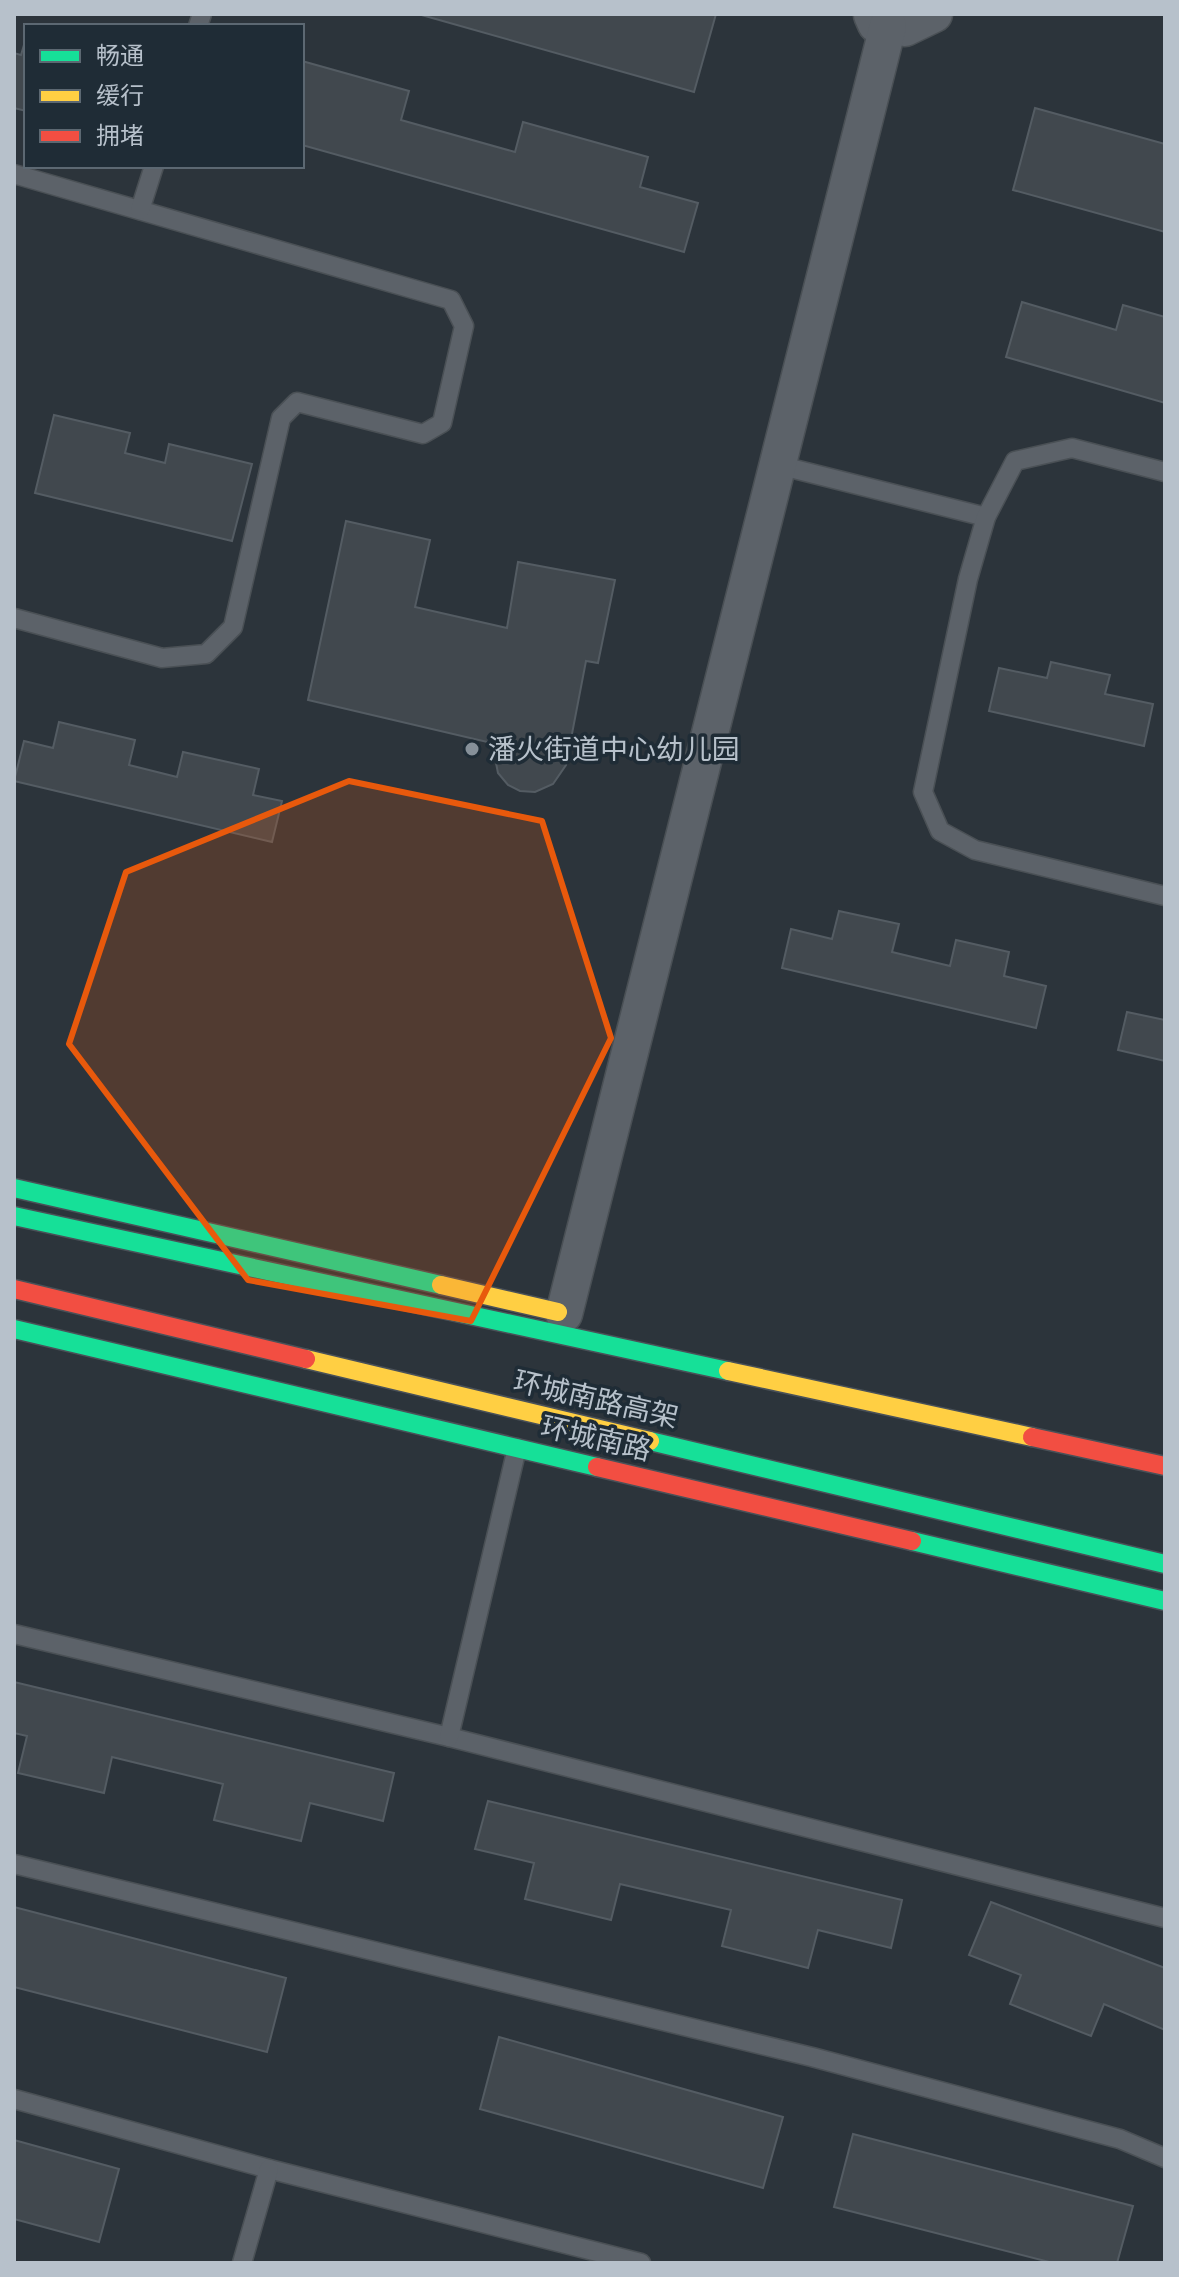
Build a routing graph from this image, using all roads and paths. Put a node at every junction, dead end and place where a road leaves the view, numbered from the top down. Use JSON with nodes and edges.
{"nodes":[{"id":1,"x":934,"y":14,"type":"edge"},
{"id":2,"x":880,"y":20,"type":"edge"},
{"id":3,"x":153,"y":168,"type":"edge"},
{"id":4,"x":14,"y":174,"type":"edge"},
{"id":5,"x":140,"y":210,"type":"junction"},
{"id":6,"x":778,"y":465,"type":"junction"},
{"id":7,"x":1165,"y":472,"type":"edge"},
{"id":8,"x":986,"y":517,"type":"junction"},
{"id":9,"x":14,"y":618,"type":"edge"},
{"id":10,"x":1165,"y":896,"type":"edge"},
{"id":11,"x":14,"y":1188,"type":"edge"},
{"id":12,"x":14,"y":1216,"type":"edge"},
{"id":13,"x":14,"y":1289,"type":"edge"},
{"id":14,"x":572,"y":1315,"type":"joint"},
{"id":15,"x":14,"y":1329,"type":"edge"},
{"id":16,"x":894,"y":1388,"type":"dead end"},
{"id":17,"x":517,"y":1448,"type":"junction"},
{"id":18,"x":1165,"y":1448,"type":"edge"},
{"id":19,"x":1165,"y":1466,"type":"edge"},
{"id":20,"x":1165,"y":1564,"type":"edge"},
{"id":21,"x":1165,"y":1601,"type":"edge"},
{"id":22,"x":14,"y":1634,"type":"edge"},
{"id":23,"x":449,"y":1737,"type":"junction"},
{"id":24,"x":14,"y":1864,"type":"edge"},
{"id":25,"x":1165,"y":1918,"type":"edge"},
{"id":26,"x":14,"y":2099,"type":"edge"},
{"id":27,"x":1165,"y":2158,"type":"edge"},
{"id":28,"x":269,"y":2169,"type":"junction"},
{"id":29,"x":242,"y":2263,"type":"edge"},
{"id":30,"x":641,"y":2263,"type":"edge"}],
"edges":[{"from":1,"to":2,"type":"street"},
{"from":2,"to":6,"type":"street"},
{"from":3,"to":5,"type":"lane"},
{"from":4,"to":5,"type":"lane"},
{"from":5,"to":9,"type":"lane"},
{"from":6,"to":8,"type":"lane"},
{"from":6,"to":14,"type":"street"},
{"from":7,"to":8,"type":"lane"},
{"from":8,"to":10,"type":"lane"},
{"from":11,"to":14,"type":"main road"},
{"from":12,"to":19,"type":"main road","name":"环城南路高架"},
{"from":13,"to":20,"type":"main road","name":"环城南路高架"},
{"from":15,"to":17,"type":"main road","name":"环城南路"},
{"from":16,"to":18,"type":"main road"},
{"from":17,"to":21,"type":"main road","name":"环城南路"},
{"from":17,"to":23,"type":"lane"},
{"from":22,"to":23,"type":"lane"},
{"from":23,"to":25,"type":"lane"},
{"from":24,"to":27,"type":"lane"},
{"from":26,"to":28,"type":"lane"},
{"from":28,"to":29,"type":"lane"},
{"from":28,"to":30,"type":"lane"}]}
